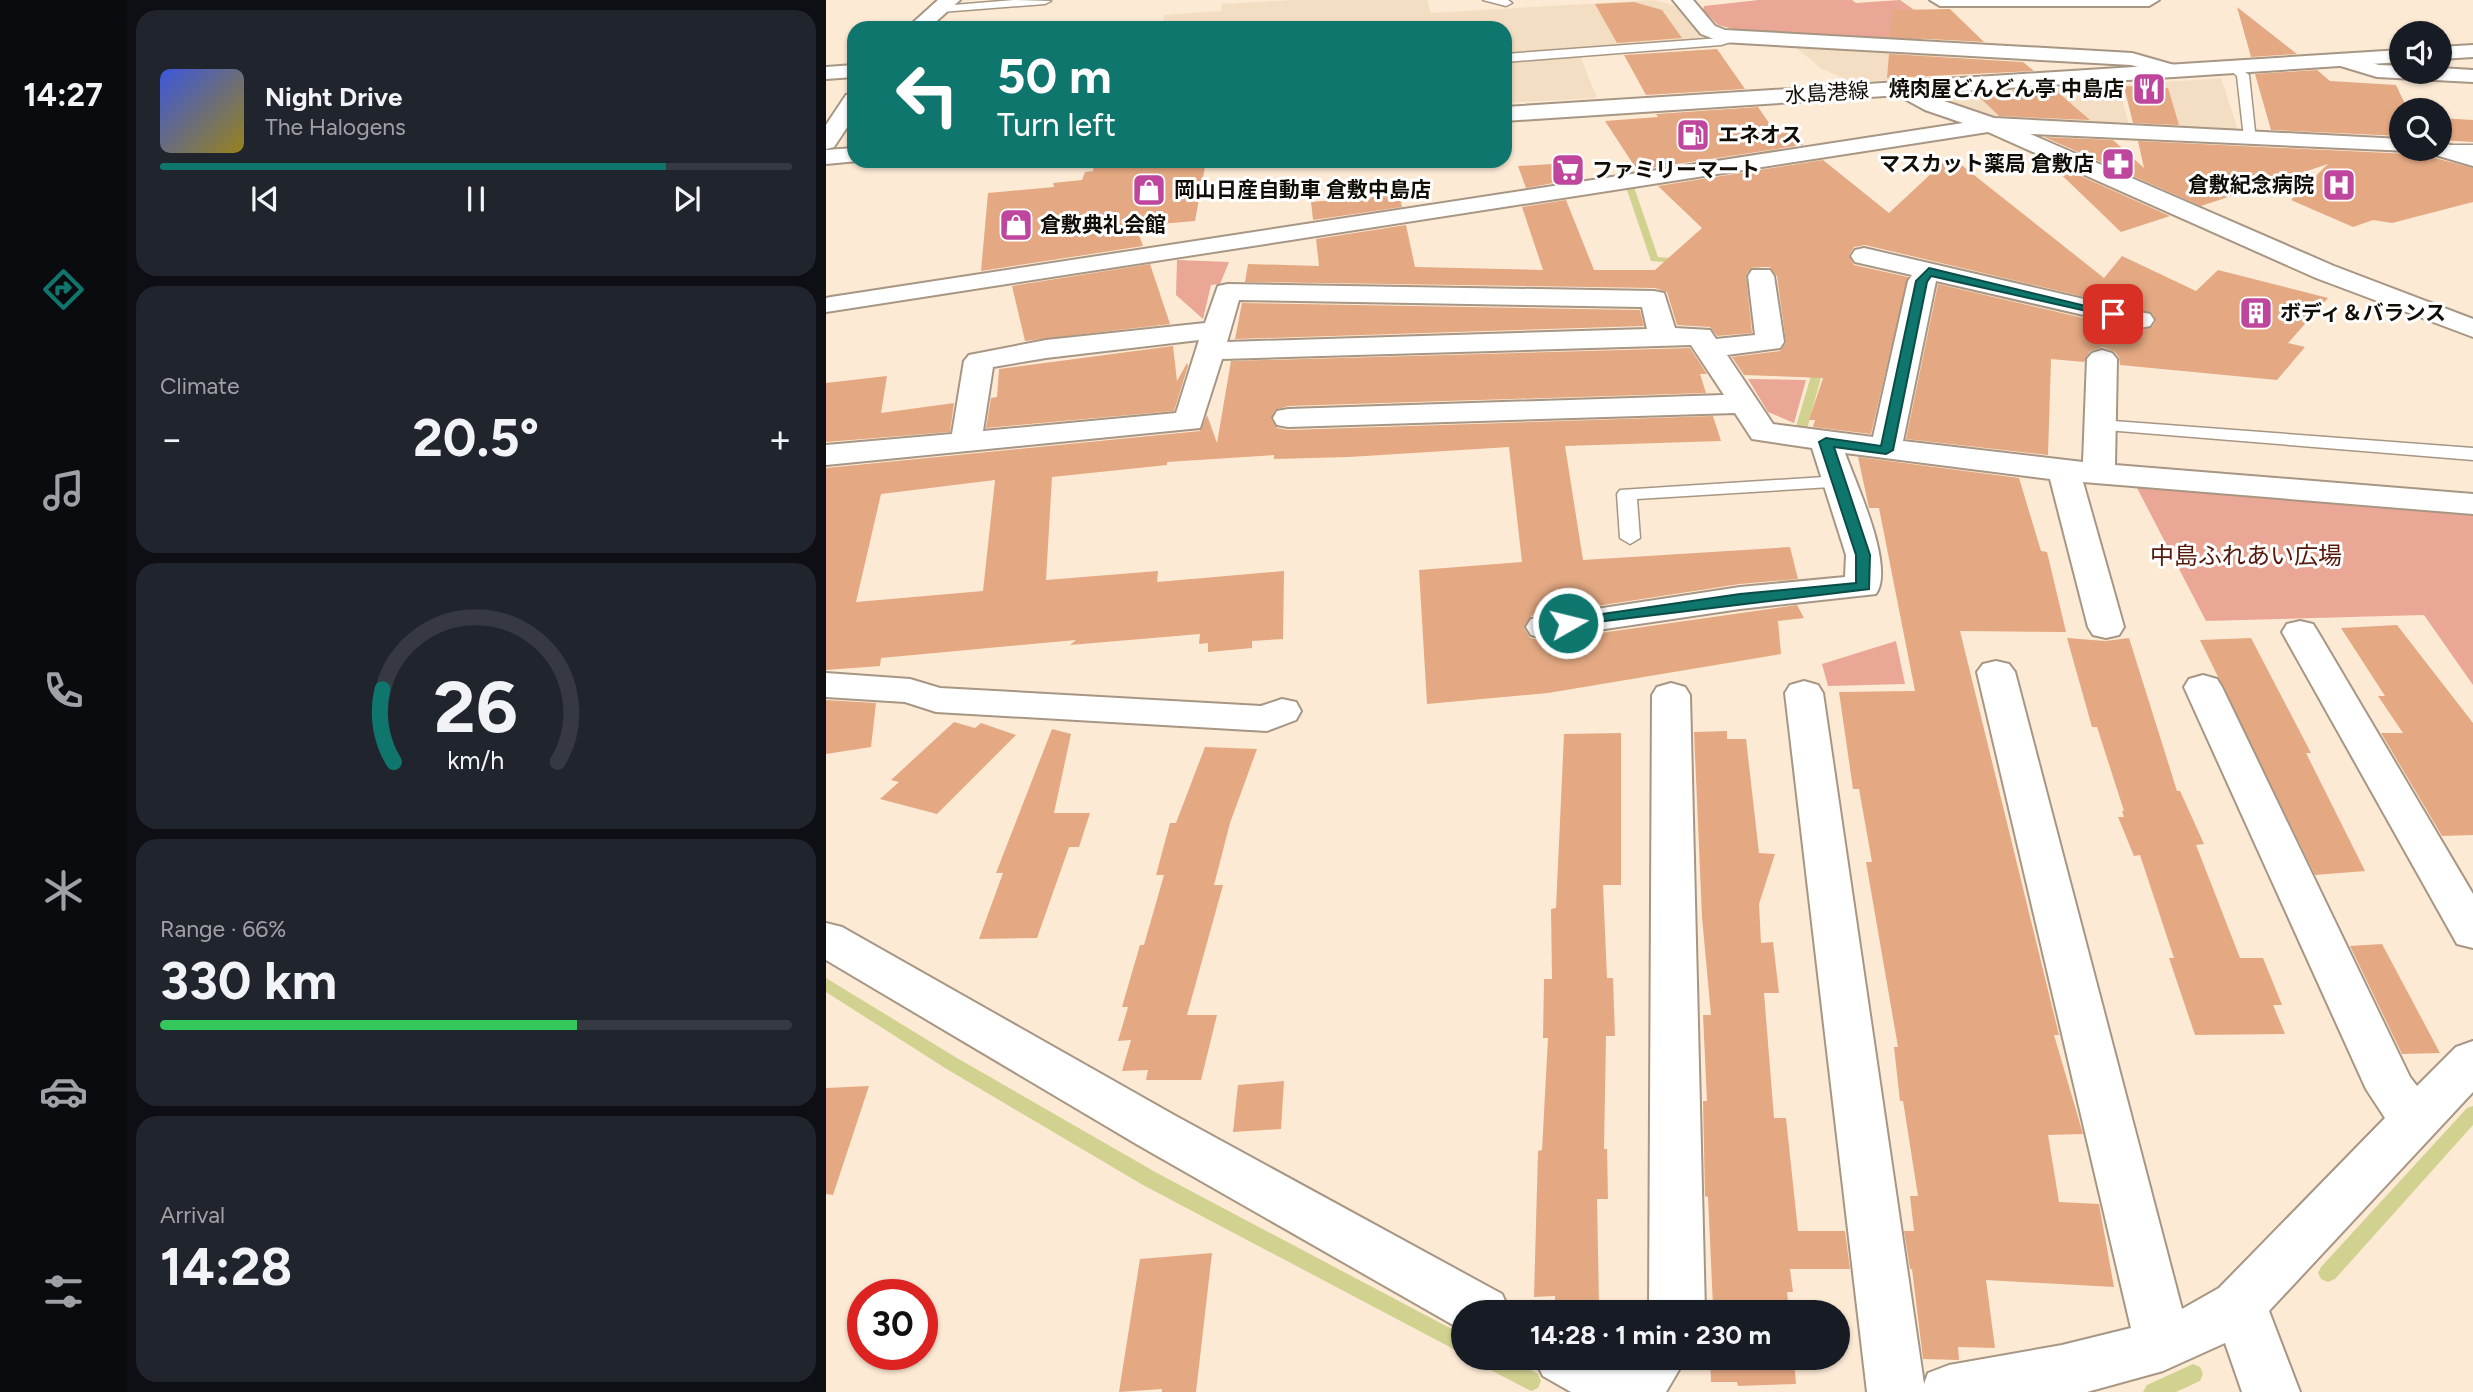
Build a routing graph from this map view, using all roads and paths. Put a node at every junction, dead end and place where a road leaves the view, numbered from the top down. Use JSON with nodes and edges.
{"nodes":[{"id":1,"x":1030,"y":0,"type":"edge"},
{"id":2,"x":1054,"y":0,"type":"edge"},
{"id":3,"x":1489,"y":0,"type":"edge"},
{"id":4,"x":1681,"y":0,"type":"edge"},
{"id":5,"x":1940,"y":0,"type":"edge"},
{"id":6,"x":2149,"y":0,"type":"edge"},
{"id":7,"x":1045,"y":1,"type":"edge"},
{"id":8,"x":1506,"y":3,"type":"dead end"},
{"id":9,"x":946,"y":4,"type":"edge"},
{"id":10,"x":925,"y":21,"type":"edge"},
{"id":11,"x":1733,"y":37,"type":"junction"},
{"id":12,"x":2473,"y":51,"type":"edge"},
{"id":13,"x":2452,"y":53,"type":"edge"},
{"id":14,"x":1512,"y":57,"type":"edge"},
{"id":15,"x":2389,"y":57,"type":"edge"},
{"id":16,"x":2341,"y":60,"type":"junction"},
{"id":17,"x":2233,"y":67,"type":"junction"},
{"id":18,"x":2174,"y":71,"type":"junction"},
{"id":19,"x":847,"y":72,"type":"edge"},
{"id":20,"x":826,"y":73,"type":"edge"},
{"id":21,"x":2473,"y":76,"type":"edge"},
{"id":22,"x":1902,"y":88,"type":"junction"},
{"id":23,"x":847,"y":110,"type":"edge"},
{"id":24,"x":1512,"y":114,"type":"edge"},
{"id":25,"x":1991,"y":125,"type":"junction"},
{"id":26,"x":829,"y":134,"type":"edge"},
{"id":27,"x":2251,"y":135,"type":"junction"},
{"id":28,"x":2389,"y":145,"type":"edge"},
{"id":29,"x":2452,"y":149,"type":"edge"},
{"id":30,"x":2473,"y":149,"type":"edge"},
{"id":31,"x":2452,"y":152,"type":"edge"},
{"id":32,"x":847,"y":156,"type":"edge"},
{"id":33,"x":826,"y":157,"type":"edge"},
{"id":34,"x":2473,"y":159,"type":"edge"},
{"id":35,"x":1864,"y":256,"type":"dead end"},
{"id":36,"x":1929,"y":272,"type":"junction"},
{"id":37,"x":1761,"y":276,"type":"dead end"},
{"id":38,"x":830,"y":305,"type":"edge"},
{"id":39,"x":2140,"y":320,"type":"dead end"},
{"id":40,"x":2473,"y":329,"type":"edge"},
{"id":41,"x":1663,"y":336,"type":"junction"},
{"id":42,"x":1213,"y":341,"type":"junction"},
{"id":43,"x":1710,"y":348,"type":"junction"},
{"id":44,"x":2102,"y":359,"type":"dead end"},
{"id":45,"x":1743,"y":404,"type":"junction"},
{"id":46,"x":1287,"y":418,"type":"dead end"},
{"id":47,"x":2101,"y":425,"type":"junction"},
{"id":48,"x":966,"y":441,"type":"junction"},
{"id":49,"x":1826,"y":442,"type":"junction"},
{"id":50,"x":1888,"y":444,"type":"junction"},
{"id":51,"x":2473,"y":453,"type":"edge"},
{"id":52,"x":826,"y":455,"type":"edge"},
{"id":53,"x":2064,"y":470,"type":"junction"},
{"id":54,"x":2099,"y":474,"type":"junction"},
{"id":55,"x":1840,"y":482,"type":"junction"},
{"id":56,"x":2473,"y":505,"type":"edge"},
{"id":57,"x":1630,"y":538,"type":"dead end"},
{"id":58,"x":1544,"y":627,"type":"dead end"},
{"id":59,"x":2106,"y":627,"type":"dead end"},
{"id":60,"x":2300,"y":632,"type":"dead end"},
{"id":61,"x":1996,"y":672,"type":"dead end"},
{"id":62,"x":826,"y":685,"type":"edge"},
{"id":63,"x":2203,"y":687,"type":"dead end"},
{"id":64,"x":1804,"y":694,"type":"dead end"},
{"id":65,"x":1671,"y":695,"type":"dead end"},
{"id":66,"x":1282,"y":711,"type":"dead end"},
{"id":67,"x":2473,"y":932,"type":"edge"},
{"id":68,"x":826,"y":939,"type":"edge"},
{"id":69,"x":2473,"y":1060,"type":"edge"},
{"id":70,"x":2416,"y":1121,"type":"junction"},
{"id":71,"x":1461,"y":1300,"type":"edge"},
{"id":72,"x":1677,"y":1300,"type":"edge"},
{"id":73,"x":2239,"y":1305,"type":"junction"},
{"id":74,"x":2163,"y":1345,"type":"junction"},
{"id":75,"x":1584,"y":1370,"type":"edge"},
{"id":76,"x":1648,"y":1370,"type":"edge"},
{"id":77,"x":1612,"y":1392,"type":"edge"},
{"id":78,"x":1632,"y":1392,"type":"edge"},
{"id":79,"x":1896,"y":1392,"type":"edge"},
{"id":80,"x":1949,"y":1392,"type":"edge"},
{"id":81,"x":2271,"y":1392,"type":"edge"}],
"edges":[{"from":1,"to":7,"type":"lane"},
{"from":2,"to":7,"type":"lane"},
{"from":3,"to":8,"type":"lane"},
{"from":4,"to":11,"type":"street"},
{"from":5,"to":6,"type":"street"},
{"from":7,"to":9,"type":"lane"},
{"from":9,"to":10,"type":"street"},
{"from":11,"to":14,"type":"lane"},
{"from":11,"to":18,"type":"street"},
{"from":12,"to":13,"type":"street"},
{"from":15,"to":16,"type":"street","name":"水島港線"},
{"from":16,"to":17,"type":"street","name":"水島港線"},
{"from":16,"to":21,"type":"street"},
{"from":17,"to":18,"type":"street","name":"水島港線"},
{"from":17,"to":27,"type":"lane"},
{"from":18,"to":22,"type":"street","name":"水島港線"},
{"from":19,"to":20,"type":"street"},
{"from":22,"to":24,"type":"street","name":"水島港線"},
{"from":22,"to":25,"type":"street"},
{"from":23,"to":26,"type":"street"},
{"from":25,"to":27,"type":"street"},
{"from":25,"to":38,"type":"street"},
{"from":25,"to":40,"type":"street"},
{"from":27,"to":28,"type":"street"},
{"from":29,"to":30,"type":"lane"},
{"from":31,"to":34,"type":"street"},
{"from":32,"to":33,"type":"street"},
{"from":35,"to":36,"type":"street"},
{"from":36,"to":39,"type":"street"},
{"from":36,"to":50,"type":"street"},
{"from":37,"to":43,"type":"street"},
{"from":41,"to":42,"type":"street"},
{"from":41,"to":42,"type":"street"},
{"from":41,"to":43,"type":"street"},
{"from":42,"to":48,"type":"street"},
{"from":42,"to":48,"type":"street"},
{"from":43,"to":45,"type":"street"},
{"from":44,"to":47,"type":"street"},
{"from":45,"to":46,"type":"street"},
{"from":45,"to":49,"type":"street"},
{"from":47,"to":51,"type":"lane"},
{"from":47,"to":54,"type":"street"},
{"from":48,"to":52,"type":"street"},
{"from":49,"to":50,"type":"street"},
{"from":49,"to":55,"type":"street"},
{"from":50,"to":53,"type":"street"},
{"from":53,"to":54,"type":"street"},
{"from":53,"to":59,"type":"street"},
{"from":54,"to":56,"type":"street"},
{"from":55,"to":57,"type":"lane"},
{"from":55,"to":58,"type":"street"},
{"from":60,"to":67,"type":"street"},
{"from":61,"to":74,"type":"street"},
{"from":62,"to":66,"type":"street"},
{"from":63,"to":70,"type":"street"},
{"from":64,"to":79,"type":"street"},
{"from":65,"to":72,"type":"street"},
{"from":68,"to":71,"type":"street"},
{"from":69,"to":70,"type":"street"},
{"from":70,"to":73,"type":"street"},
{"from":73,"to":74,"type":"street"},
{"from":73,"to":81,"type":"street"},
{"from":74,"to":80,"type":"street"},
{"from":75,"to":77,"type":"street"},
{"from":76,"to":78,"type":"street"}]}
